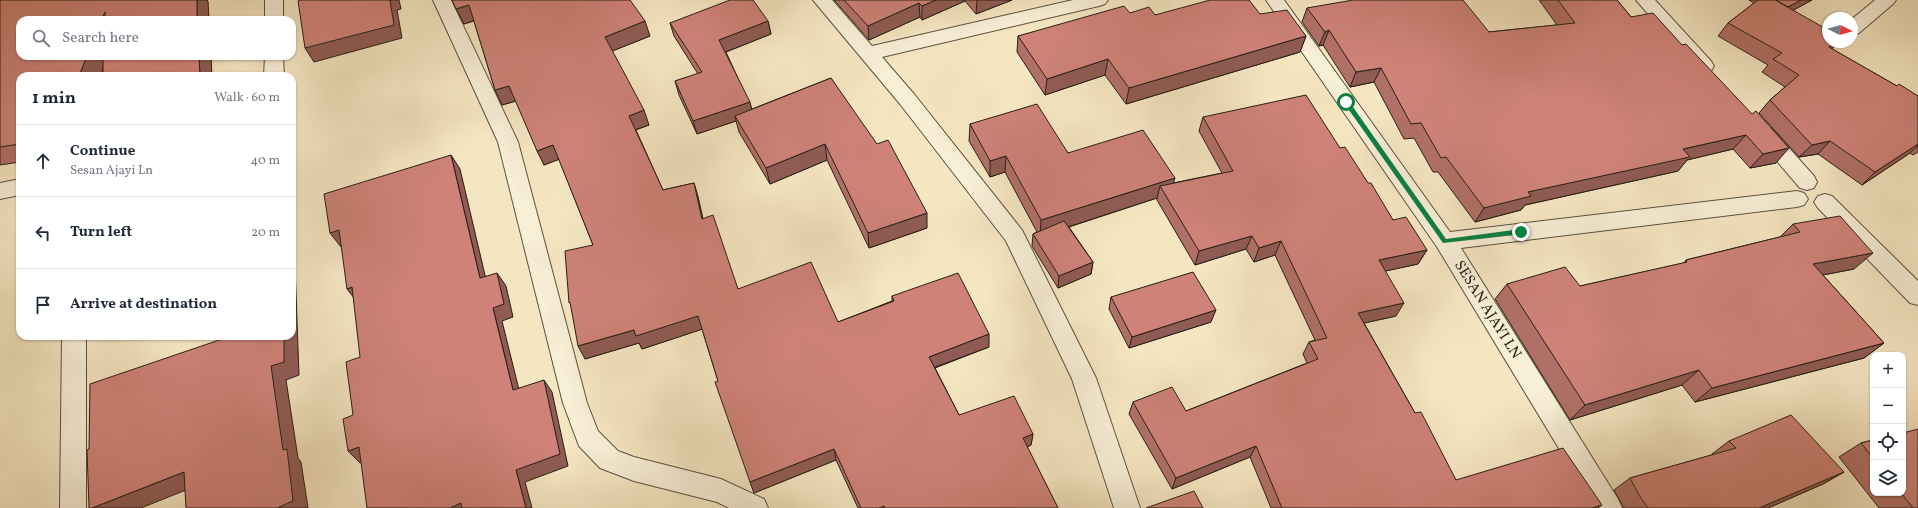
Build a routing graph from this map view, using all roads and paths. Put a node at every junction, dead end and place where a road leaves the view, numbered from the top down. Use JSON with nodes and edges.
{"nodes":[{"id":1,"x":274,"y":0,"type":"edge"},
{"id":2,"x":442,"y":0,"type":"edge"},
{"id":3,"x":822,"y":0,"type":"edge"},
{"id":4,"x":1099,"y":0,"type":"edge"},
{"id":5,"x":1275,"y":0,"type":"edge"},
{"id":6,"x":1645,"y":0,"type":"edge"},
{"id":7,"x":1887,"y":0,"type":"edge"},
{"id":8,"x":274,"y":16,"type":"edge"},
{"id":9,"x":1858,"y":24,"type":"edge"},
{"id":10,"x":868,"y":54,"type":"junction"},
{"id":11,"x":274,"y":60,"type":"edge"},
{"id":12,"x":274,"y":72,"type":"edge"},
{"id":13,"x":1718,"y":82,"type":"edge"},
{"id":14,"x":1749,"y":117,"type":"edge"},
{"id":15,"x":16,"y":188,"type":"edge"},
{"id":16,"x":0,"y":191,"type":"edge"},
{"id":17,"x":1824,"y":202,"type":"dead end"},
{"id":18,"x":1445,"y":241,"type":"junction"},
{"id":19,"x":1918,"y":296,"type":"edge"},
{"id":20,"x":74,"y":340,"type":"edge"},
{"id":21,"x":73,"y":508,"type":"edge"},
{"id":22,"x":755,"y":508,"type":"edge"},
{"id":23,"x":1127,"y":508,"type":"edge"},
{"id":24,"x":1609,"y":508,"type":"edge"}],
"edges":[{"from":1,"to":8,"type":"street"},
{"from":2,"to":22,"type":"street"},
{"from":3,"to":10,"type":"street"},
{"from":4,"to":10,"type":"street"},
{"from":5,"to":18,"type":"street","name":"SESAN AJAYI LN"},
{"from":6,"to":13,"type":"street"},
{"from":7,"to":9,"type":"street"},
{"from":10,"to":23,"type":"street"},
{"from":11,"to":12,"type":"street"},
{"from":14,"to":18,"type":"street"},
{"from":15,"to":16,"type":"street"},
{"from":17,"to":19,"type":"street"},
{"from":18,"to":24,"type":"street","name":"SESAN AJAYI LN"},
{"from":20,"to":21,"type":"street"}]}
